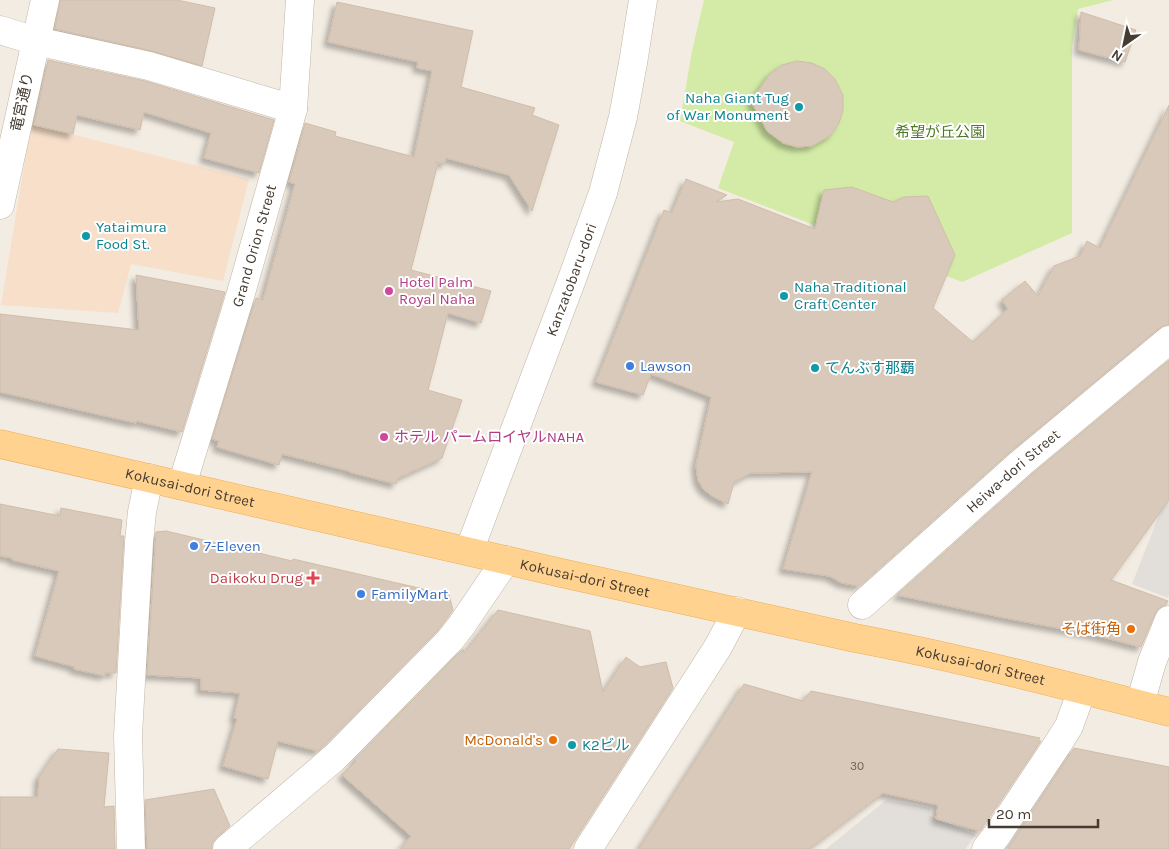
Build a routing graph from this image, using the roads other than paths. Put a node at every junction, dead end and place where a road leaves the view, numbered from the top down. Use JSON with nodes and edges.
{"nodes":[{"id":1,"x":44,"y":0,"type":"edge"},
{"id":2,"x":300,"y":0,"type":"edge"},
{"id":3,"x":643,"y":0,"type":"edge"},
{"id":4,"x":0,"y":30,"type":"edge"},
{"id":5,"x":36,"y":41,"type":"junction"},
{"id":6,"x":293,"y":109,"type":"junction"},
{"id":7,"x":0,"y":205,"type":"edge"},
{"id":8,"x":1169,"y":340,"type":"edge"},
{"id":9,"x":0,"y":444,"type":"edge"},
{"id":10,"x":149,"y":478,"type":"junction"},
{"id":11,"x":182,"y":485,"type":"junction"},
{"id":12,"x":469,"y":551,"type":"junction"},
{"id":13,"x":506,"y":560,"type":"junction"},
{"id":14,"x":862,"y":605,"type":"dead end"},
{"id":15,"x":737,"y":612,"type":"junction"},
{"id":16,"x":1169,"y":620,"type":"edge"},
{"id":17,"x":1082,"y":690,"type":"junction"},
{"id":18,"x":1140,"y":704,"type":"junction"},
{"id":19,"x":1169,"y":712,"type":"edge"},
{"id":20,"x":131,"y":849,"type":"edge"},
{"id":21,"x":227,"y":849,"type":"edge"},
{"id":22,"x":588,"y":849,"type":"edge"},
{"id":23,"x":986,"y":849,"type":"edge"}],
"edges":[{"from":1,"to":5,"type":"street","name":"竜宮通り"},
{"from":2,"to":6,"type":"street","name":"Grand Orion Street"},
{"from":3,"to":12,"type":"street","name":"Kanzatobaru-dori"},
{"from":4,"to":5,"type":"street"},
{"from":5,"to":6,"type":"street"},
{"from":5,"to":7,"type":"street","name":"竜宮通り"},
{"from":6,"to":11,"type":"street","name":"Grand Orion Street"},
{"from":8,"to":14,"type":"street","name":"Heiwa-dori Street"},
{"from":9,"to":10,"type":"main road","name":"Kokusai-dori Street"},
{"from":10,"to":11,"type":"main road","name":"Kokusai-dori Street"},
{"from":10,"to":20,"type":"street"},
{"from":11,"to":12,"type":"main road","name":"Kokusai-dori Street"},
{"from":12,"to":13,"type":"main road","name":"Kokusai-dori Street"},
{"from":13,"to":15,"type":"main road","name":"Kokusai-dori Street"},
{"from":13,"to":21,"type":"street"},
{"from":15,"to":17,"type":"main road","name":"Kokusai-dori Street"},
{"from":15,"to":22,"type":"street"},
{"from":16,"to":18,"type":"street"},
{"from":17,"to":18,"type":"main road","name":"Kokusai-dori Street"},
{"from":17,"to":23,"type":"street"},
{"from":18,"to":19,"type":"main road","name":"Kokusai-dori Street"}]}
